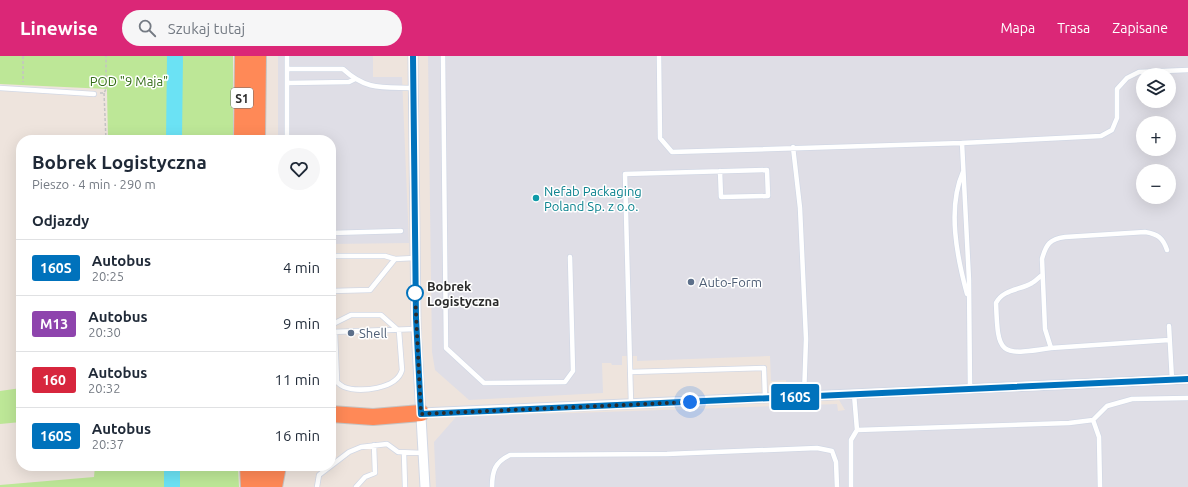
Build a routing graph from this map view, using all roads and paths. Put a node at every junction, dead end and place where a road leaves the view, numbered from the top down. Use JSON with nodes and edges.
{"nodes":[{"id":1,"x":23,"y":56,"type":"edge"},
{"id":2,"x":106,"y":56,"type":"edge"},
{"id":3,"x":243,"y":56,"type":"edge"},
{"id":4,"x":258,"y":56,"type":"edge"},
{"id":5,"x":287,"y":56,"type":"edge"},
{"id":6,"x":413,"y":56,"type":"edge"},
{"id":7,"x":443,"y":56,"type":"edge"},
{"id":8,"x":659,"y":56,"type":"edge"},
{"id":9,"x":287,"y":69,"type":"junction"},
{"id":10,"x":1188,"y":70,"type":"edge"},
{"id":11,"x":355,"y":79,"type":"junction"},
{"id":12,"x":287,"y":83,"type":"junction"},
{"id":13,"x":0,"y":88,"type":"edge"},
{"id":14,"x":413,"y":88,"type":"junction"},
{"id":15,"x":23,"y":89,"type":"junction"},
{"id":16,"x":104,"y":93,"type":"junction"},
{"id":17,"x":94,"y":94,"type":"joint"},
{"id":18,"x":106,"y":135,"type":"edge"},
{"id":19,"x":242,"y":135,"type":"edge"},
{"id":20,"x":257,"y":135,"type":"edge"},
{"id":21,"x":287,"y":135,"type":"edge"},
{"id":22,"x":962,"y":143,"type":"junction"},
{"id":23,"x":793,"y":147,"type":"junction"},
{"id":24,"x":964,"y":170,"type":"junction"},
{"id":25,"x":720,"y":171,"type":"junction"},
{"id":26,"x":401,"y":231,"type":"dead end"},
{"id":27,"x":336,"y":233,"type":"edge"},
{"id":28,"x":1167,"y":250,"type":"dead end"},
{"id":29,"x":336,"y":256,"type":"edge"},
{"id":30,"x":570,"y":257,"type":"dead end"},
{"id":31,"x":415,"y":258,"type":"junction"},
{"id":32,"x":395,"y":259,"type":"junction"},
{"id":33,"x":1042,"y":275,"type":"junction"},
{"id":34,"x":336,"y":291,"type":"edge"},
{"id":35,"x":969,"y":301,"type":"junction"},
{"id":36,"x":336,"y":323,"type":"edge"},
{"id":37,"x":1169,"y":326,"type":"dead end"},
{"id":38,"x":416,"y":329,"type":"junction"},
{"id":39,"x":398,"y":331,"type":"junction"},
{"id":40,"x":336,"y":332,"type":"edge"},
{"id":41,"x":1169,"y":340,"type":"junction"},
{"id":42,"x":1051,"y":348,"type":"junction"},
{"id":43,"x":336,"y":369,"type":"edge"},
{"id":44,"x":630,"y":372,"type":"junction"},
{"id":45,"x":1188,"y":379,"type":"edge"},
{"id":46,"x":1172,"y":380,"type":"junction"},
{"id":47,"x":337,"y":381,"type":"joint"},
{"id":48,"x":970,"y":388,"type":"junction"},
{"id":49,"x":854,"y":394,"type":"junction"},
{"id":50,"x":804,"y":396,"type":"junction"},
{"id":51,"x":765,"y":398,"type":"junction"},
{"id":52,"x":1188,"y":398,"type":"edge"},
{"id":53,"x":630,"y":404,"type":"junction"},
{"id":54,"x":336,"y":414,"type":"edge"},
{"id":55,"x":421,"y":414,"type":"junction"},
{"id":56,"x":373,"y":416,"type":"junction"},
{"id":57,"x":1093,"y":420,"type":"junction"},
{"id":58,"x":336,"y":425,"type":"edge"},
{"id":59,"x":857,"y":430,"type":"junction"},
{"id":60,"x":374,"y":445,"type":"junction"},
{"id":61,"x":404,"y":452,"type":"junction"},
{"id":62,"x":423,"y":453,"type":"junction"},
{"id":63,"x":336,"y":462,"type":"edge"},
{"id":64,"x":248,"y":471,"type":"edge"},
{"id":65,"x":264,"y":471,"type":"edge"},
{"id":66,"x":277,"y":471,"type":"edge"},
{"id":67,"x":324,"y":471,"type":"edge"},
{"id":68,"x":249,"y":487,"type":"edge"},
{"id":69,"x":264,"y":487,"type":"edge"},
{"id":70,"x":274,"y":487,"type":"edge"},
{"id":71,"x":317,"y":487,"type":"edge"},
{"id":72,"x":356,"y":487,"type":"edge"},
{"id":73,"x":405,"y":487,"type":"edge"},
{"id":74,"x":425,"y":487,"type":"edge"},
{"id":75,"x":492,"y":487,"type":"edge"},
{"id":76,"x":837,"y":487,"type":"edge"},
{"id":77,"x":851,"y":487,"type":"edge"},
{"id":78,"x":1100,"y":487,"type":"edge"}],
"edges":[{"from":1,"to":15,"type":"path"},
{"from":2,"to":16,"type":"path"},
{"from":3,"to":19,"type":"highway","number":"S1"},
{"from":4,"to":20,"type":"highway","number":"S1"},
{"from":5,"to":9,"type":"lane"},
{"from":6,"to":14,"type":"street"},
{"from":7,"to":30,"type":"lane"},
{"from":8,"to":23,"type":"lane"},
{"from":9,"to":11,"type":"lane"},
{"from":9,"to":12,"type":"lane"},
{"from":10,"to":22,"type":"lane"},
{"from":11,"to":12,"type":"lane"},
{"from":11,"to":14,"type":"lane"},
{"from":12,"to":21,"type":"lane"},
{"from":13,"to":15,"type":"lane"},
{"from":14,"to":31,"type":"street"},
{"from":15,"to":17,"type":"lane"},
{"from":16,"to":17,"type":"path"},
{"from":16,"to":18,"type":"path"},
{"from":22,"to":23,"type":"lane"},
{"from":22,"to":24,"type":"lane"},
{"from":23,"to":50,"type":"lane"},
{"from":24,"to":35,"type":"lane"},
{"from":24,"to":35,"type":"lane"},
{"from":25,"to":25,"type":"lane"},
{"from":25,"to":44,"type":"lane"},
{"from":26,"to":27,"type":"lane"},
{"from":28,"to":33,"type":"lane"},
{"from":29,"to":32,"type":"lane"},
{"from":31,"to":32,"type":"lane"},
{"from":31,"to":38,"type":"street"},
{"from":32,"to":34,"type":"lane"},
{"from":33,"to":42,"type":"lane"},
{"from":33,"to":42,"type":"lane"},
{"from":35,"to":48,"type":"lane"},
{"from":36,"to":39,"type":"lane"},
{"from":37,"to":41,"type":"lane"},
{"from":38,"to":39,"type":"lane"},
{"from":38,"to":55,"type":"street"},
{"from":39,"to":40,"type":"lane"},
{"from":39,"to":47,"type":"lane"},
{"from":41,"to":42,"type":"lane"},
{"from":41,"to":46,"type":"lane"},
{"from":43,"to":47,"type":"lane"},
{"from":44,"to":51,"type":"lane"},
{"from":44,"to":53,"type":"lane"},
{"from":45,"to":46,"type":"street"},
{"from":46,"to":48,"type":"street"},
{"from":48,"to":49,"type":"street"},
{"from":49,"to":50,"type":"street"},
{"from":49,"to":59,"type":"lane"},
{"from":50,"to":51,"type":"street"},
{"from":51,"to":53,"type":"street"},
{"from":52,"to":57,"type":"lane"},
{"from":53,"to":55,"type":"street"},
{"from":54,"to":56,"type":"highway"},
{"from":55,"to":56,"type":"highway"},
{"from":55,"to":62,"type":"street"},
{"from":56,"to":58,"type":"highway"},
{"from":57,"to":59,"type":"lane"},
{"from":57,"to":78,"type":"lane"},
{"from":59,"to":77,"type":"lane"},
{"from":60,"to":61,"type":"lane"},
{"from":60,"to":63,"type":"lane"},
{"from":60,"to":72,"type":"lane"},
{"from":61,"to":62,"type":"lane"},
{"from":61,"to":73,"type":"lane"},
{"from":62,"to":74,"type":"street"},
{"from":64,"to":68,"type":"highway"},
{"from":65,"to":69,"type":"highway"},
{"from":66,"to":70,"type":"highway"},
{"from":67,"to":71,"type":"lane"},
{"from":75,"to":76,"type":"lane"}]}
